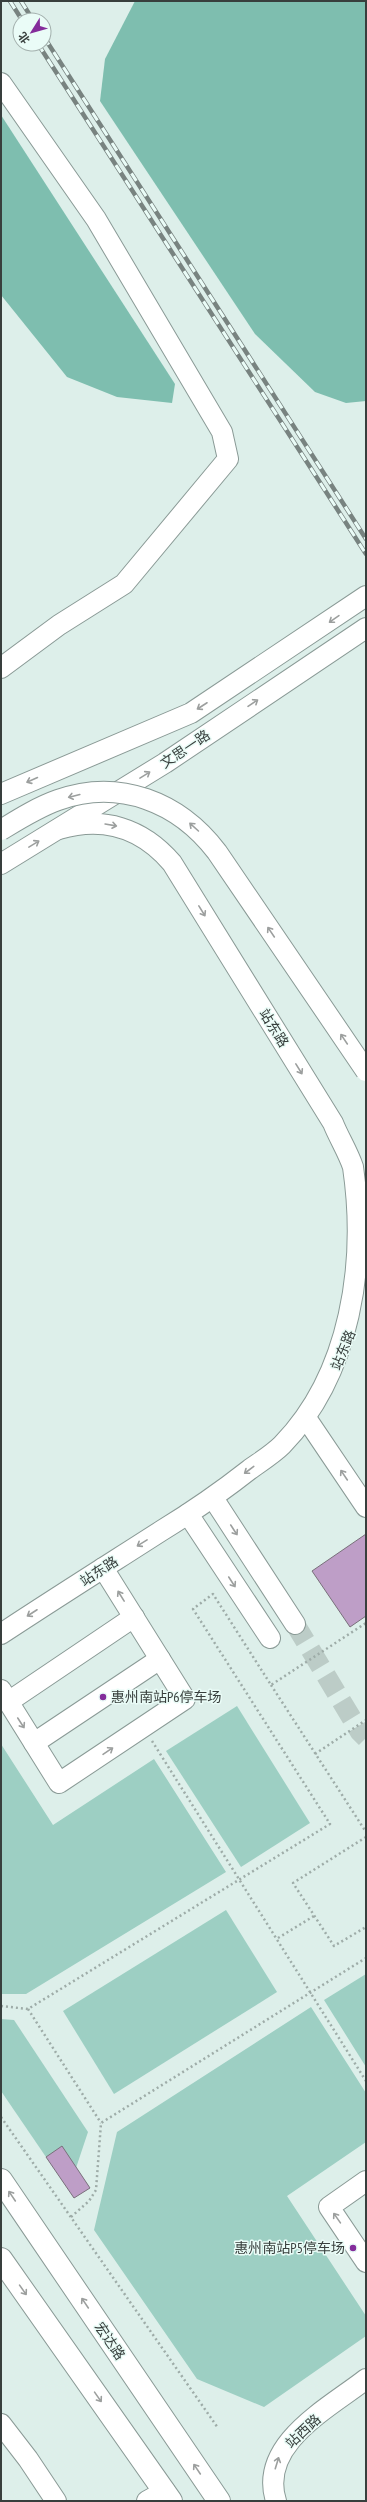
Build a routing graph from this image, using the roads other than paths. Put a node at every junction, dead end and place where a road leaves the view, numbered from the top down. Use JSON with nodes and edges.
{"nodes":[{"id":1,"x":1,"y":83,"type":"edge"},
{"id":2,"x":366,"y":596,"type":"edge"},
{"id":3,"x":366,"y":628,"type":"edge"},
{"id":4,"x":1,"y":668,"type":"edge"},
{"id":5,"x":1,"y":794,"type":"edge"},
{"id":6,"x":59,"y":829,"type":"junction"},
{"id":7,"x":1,"y":830,"type":"edge"},
{"id":8,"x":1,"y":864,"type":"edge"},
{"id":9,"x":366,"y":1071,"type":"edge"},
{"id":10,"x":306,"y":1418,"type":"junction"},
{"id":11,"x":213,"y":1498,"type":"junction"},
{"id":12,"x":366,"y":1507,"type":"edge"},
{"id":13,"x":188,"y":1514,"type":"junction"},
{"id":14,"x":103,"y":1568,"type":"junction"},
{"id":15,"x":134,"y":1617,"type":"junction"},
{"id":16,"x":295,"y":1624,"type":"tunnel mouth"},
{"id":17,"x":1,"y":1634,"type":"edge"},
{"id":18,"x":270,"y":1638,"type":"dead end"},
{"id":19,"x":160,"y":1659,"type":"junction"},
{"id":20,"x":4,"y":1696,"type":"edge"},
{"id":21,"x":34,"y":1743,"type":"junction"},
{"id":22,"x":1,"y":2180,"type":"edge"},
{"id":23,"x":366,"y":2181,"type":"edge"},
{"id":24,"x":359,"y":2235,"type":"edge"},
{"id":25,"x":1,"y":2258,"type":"edge"},
{"id":26,"x":366,"y":2262,"type":"edge"},
{"id":27,"x":366,"y":2379,"type":"edge"},
{"id":28,"x":1,"y":2424,"type":"edge"},
{"id":29,"x":161,"y":2498,"type":"edge"},
{"id":30,"x":56,"y":2501,"type":"edge"},
{"id":31,"x":219,"y":2501,"type":"edge"},
{"id":32,"x":276,"y":2501,"type":"edge"}],
"edges":[{"from":1,"to":4,"type":"street"},
{"from":2,"to":5,"type":"street","name":"文思一路","one_way":true},
{"from":6,"to":3,"type":"street","name":"文思一路","one_way":true},
{"from":8,"to":6,"type":"street","name":"文思一路","one_way":true},
{"from":6,"to":10,"type":"street","name":"站东路","one_way":true},
{"from":9,"to":7,"type":"street","one_way":true,"bridge":true},
{"from":10,"to":11,"type":"street","name":"站东路","one_way":true},
{"from":12,"to":10,"type":"street","one_way":true},
{"from":11,"to":13,"type":"street","name":"站东路"},
{"from":11,"to":16,"type":"street","one_way":true},
{"from":13,"to":14,"type":"street","name":"站东路","one_way":true},
{"from":13,"to":18,"type":"street","one_way":true},
{"from":15,"to":14,"type":"street","one_way":true},
{"from":14,"to":17,"type":"street","name":"站东路","one_way":true},
{"from":15,"to":19,"type":"street"},
{"from":15,"to":20,"type":"street"},
{"from":19,"to":21,"type":"street"},
{"from":21,"to":19,"type":"street","one_way":true},
{"from":20,"to":21,"type":"street","one_way":true},
{"from":31,"to":22,"type":"main road","name":"宏达路","one_way":true},
{"from":24,"to":23,"type":"street","one_way":true},
{"from":24,"to":26,"type":"street"},
{"from":25,"to":29,"type":"main road","one_way":true},
{"from":32,"to":27,"type":"street","name":"站西路","one_way":true},
{"from":28,"to":30,"type":"street"}]}
